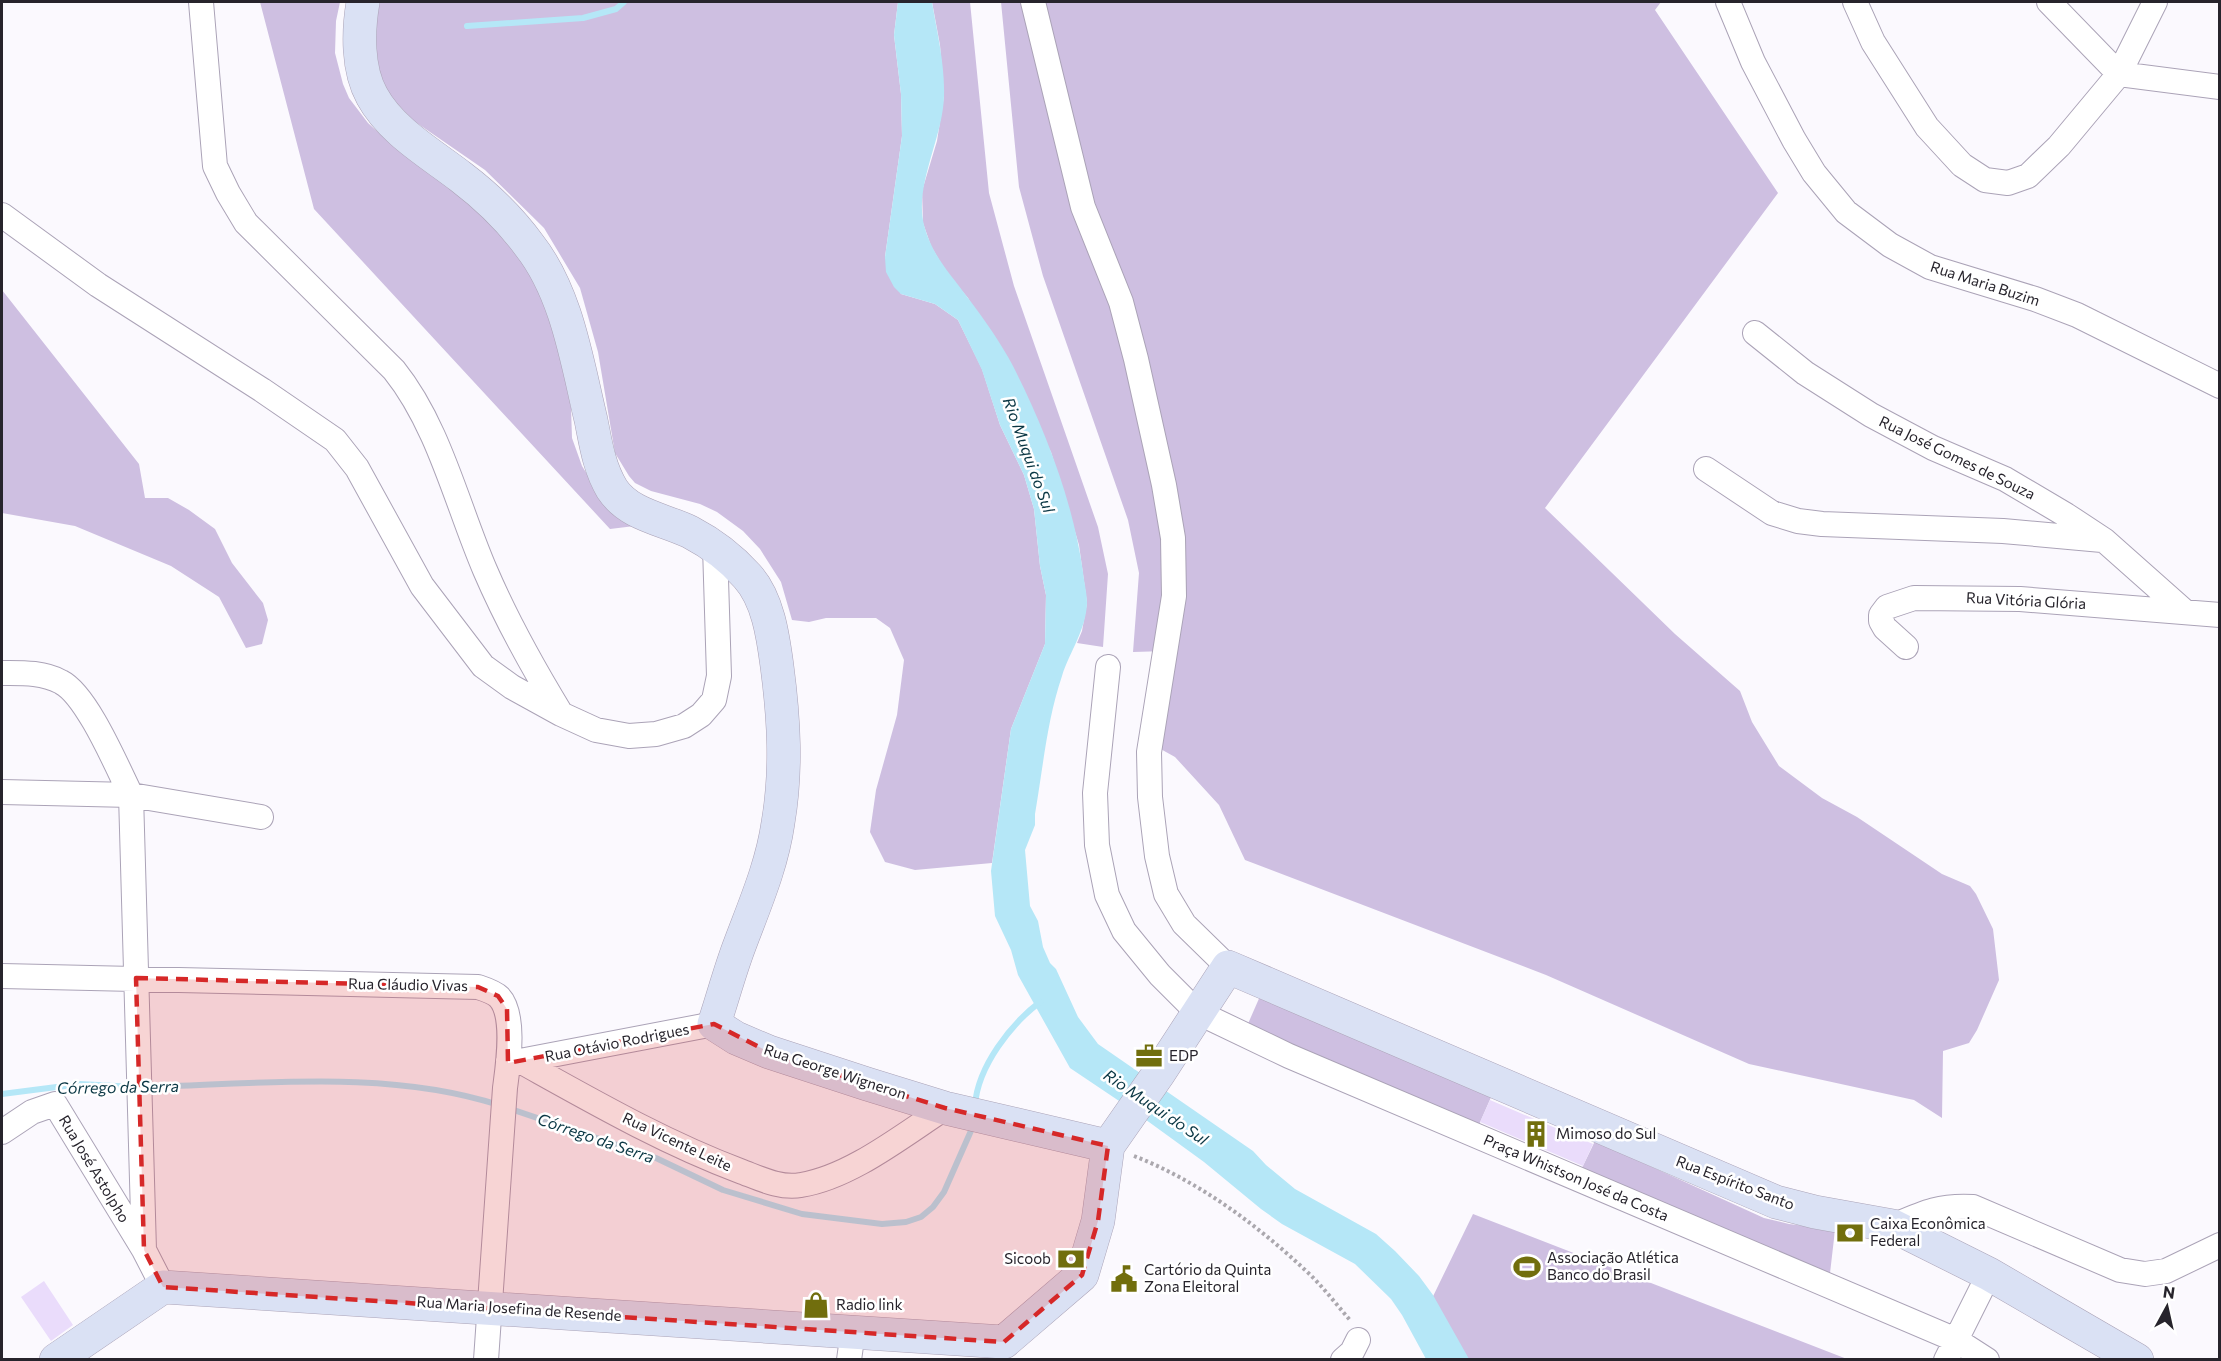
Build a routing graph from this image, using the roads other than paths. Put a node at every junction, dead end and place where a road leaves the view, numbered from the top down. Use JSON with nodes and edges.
{"nodes":[{"id":1,"x":201,"y":2,"type":"edge"},
{"id":2,"x":363,"y":2,"type":"edge"},
{"id":3,"x":1033,"y":2,"type":"edge"},
{"id":4,"x":1728,"y":2,"type":"edge"},
{"id":5,"x":1855,"y":2,"type":"edge"},
{"id":6,"x":2049,"y":2,"type":"edge"},
{"id":7,"x":2155,"y":2,"type":"edge"},
{"id":8,"x":2119,"y":74,"type":"junction"},
{"id":9,"x":2220,"y":87,"type":"edge"},
{"id":10,"x":2,"y":215,"type":"edge"},
{"id":11,"x":1755,"y":333,"type":"dead end"},
{"id":12,"x":2220,"y":386,"type":"edge"},
{"id":13,"x":1706,"y":469,"type":"dead end"},
{"id":14,"x":2103,"y":540,"type":"junction"},
{"id":15,"x":715,"y":547,"type":"junction"},
{"id":16,"x":2184,"y":611,"type":"junction"},
{"id":17,"x":2220,"y":615,"type":"edge"},
{"id":18,"x":1906,"y":647,"type":"dead end"},
{"id":19,"x":1108,"y":667,"type":"dead end"},
{"id":20,"x":2,"y":673,"type":"edge"},
{"id":21,"x":561,"y":714,"type":"junction"},
{"id":22,"x":2,"y":792,"type":"edge"},
{"id":23,"x":131,"y":795,"type":"junction"},
{"id":24,"x":261,"y":817,"type":"dead end"},
{"id":25,"x":1228,"y":967,"type":"junction"},
{"id":26,"x":2,"y":976,"type":"edge"},
{"id":27,"x":136,"y":978,"type":"junction"},
{"id":28,"x":1197,"y":1012,"type":"junction"},
{"id":29,"x":714,"y":1024,"type":"junction"},
{"id":30,"x":514,"y":1061,"type":"junction"},
{"id":31,"x":964,"y":1112,"type":"junction"},
{"id":32,"x":2,"y":1132,"type":"edge"},
{"id":33,"x":1116,"y":1135,"type":"junction"},
{"id":34,"x":1893,"y":1226,"type":"junction"},
{"id":35,"x":2220,"y":1245,"type":"edge"},
{"id":36,"x":144,"y":1250,"type":"junction"},
{"id":37,"x":1989,"y":1274,"type":"junction"},
{"id":38,"x":164,"y":1287,"type":"junction"},
{"id":39,"x":490,"y":1307,"type":"junction"},
{"id":40,"x":1358,"y":1340,"type":"road end"},
{"id":41,"x":851,"y":1345,"type":"edge"},
{"id":42,"x":1951,"y":1350,"type":"edge"},
{"id":43,"x":995,"y":1351,"type":"edge"},
{"id":44,"x":56,"y":1359,"type":"edge"},
{"id":45,"x":486,"y":1359,"type":"edge"},
{"id":46,"x":1343,"y":1359,"type":"edge"},
{"id":47,"x":1987,"y":1359,"type":"edge"},
{"id":48,"x":2138,"y":1359,"type":"edge"}],
"edges":[{"from":1,"to":21,"type":"street"},
{"from":2,"to":15,"type":"main road"},
{"from":3,"to":25,"type":"street"},
{"from":4,"to":12,"type":"street","name":"Rua Maria Buzim"},
{"from":5,"to":8,"type":"street"},
{"from":6,"to":8,"type":"street"},
{"from":7,"to":8,"type":"street"},
{"from":8,"to":9,"type":"street"},
{"from":10,"to":21,"type":"street"},
{"from":11,"to":14,"type":"street","name":"Rua José Gomes de Souza"},
{"from":13,"to":14,"type":"street"},
{"from":14,"to":16,"type":"street","name":"Rua José Gomes de Souza"},
{"from":15,"to":21,"type":"street"},
{"from":15,"to":29,"type":"main road"},
{"from":16,"to":17,"type":"street","name":"Rua Vitória Glória"},
{"from":16,"to":18,"type":"street","name":"Rua Vitória Glória"},
{"from":19,"to":28,"type":"street","name":"Praça Whistson José da Costa"},
{"from":20,"to":23,"type":"street"},
{"from":22,"to":23,"type":"street"},
{"from":23,"to":24,"type":"street"},
{"from":23,"to":27,"type":"street"},
{"from":25,"to":28,"type":"main road"},
{"from":25,"to":34,"type":"main road","name":"Rua Espírito Santo"},
{"from":26,"to":27,"type":"street","name":"Rua Cláudio Vivas"},
{"from":27,"to":30,"type":"street","name":"Rua Cláudio Vivas"},
{"from":27,"to":36,"type":"street"},
{"from":28,"to":33,"type":"main road"},
{"from":28,"to":42,"type":"street","name":"Praça Whistson José da Costa"},
{"from":29,"to":30,"type":"street","name":"Rua Otávio Rodrigues"},
{"from":29,"to":31,"type":"main road","name":"Rua George Wigneron"},
{"from":30,"to":31,"type":"street","name":"Rua Vicente Leite"},
{"from":30,"to":39,"type":"street","name":"Rua Cláudio Vivas"},
{"from":31,"to":33,"type":"main road","name":"Rua George Wigneron"},
{"from":32,"to":36,"type":"street","name":"Rua José Astolpho"},
{"from":33,"to":43,"type":"main road"},
{"from":34,"to":35,"type":"street"},
{"from":34,"to":37,"type":"main road","name":"Rua Espírito Santo"},
{"from":36,"to":38,"type":"street","name":"Rua José Astolpho"},
{"from":37,"to":42,"type":"street"},
{"from":37,"to":48,"type":"main road","name":"Rua Espírito Santo"},
{"from":38,"to":39,"type":"main road","name":"Rua Maria Josefina de Resende"},
{"from":38,"to":44,"type":"main road"},
{"from":39,"to":41,"type":"main road","name":"Rua Maria Josefina de Resende"},
{"from":39,"to":45,"type":"street","name":"Rua Cláudio Vivas"},
{"from":40,"to":46,"type":"street"},
{"from":41,"to":43,"type":"main road","name":"Rua Maria Josefina de Resende"},
{"from":42,"to":47,"type":"street","name":"Praça Whistson José da Costa"}]}
